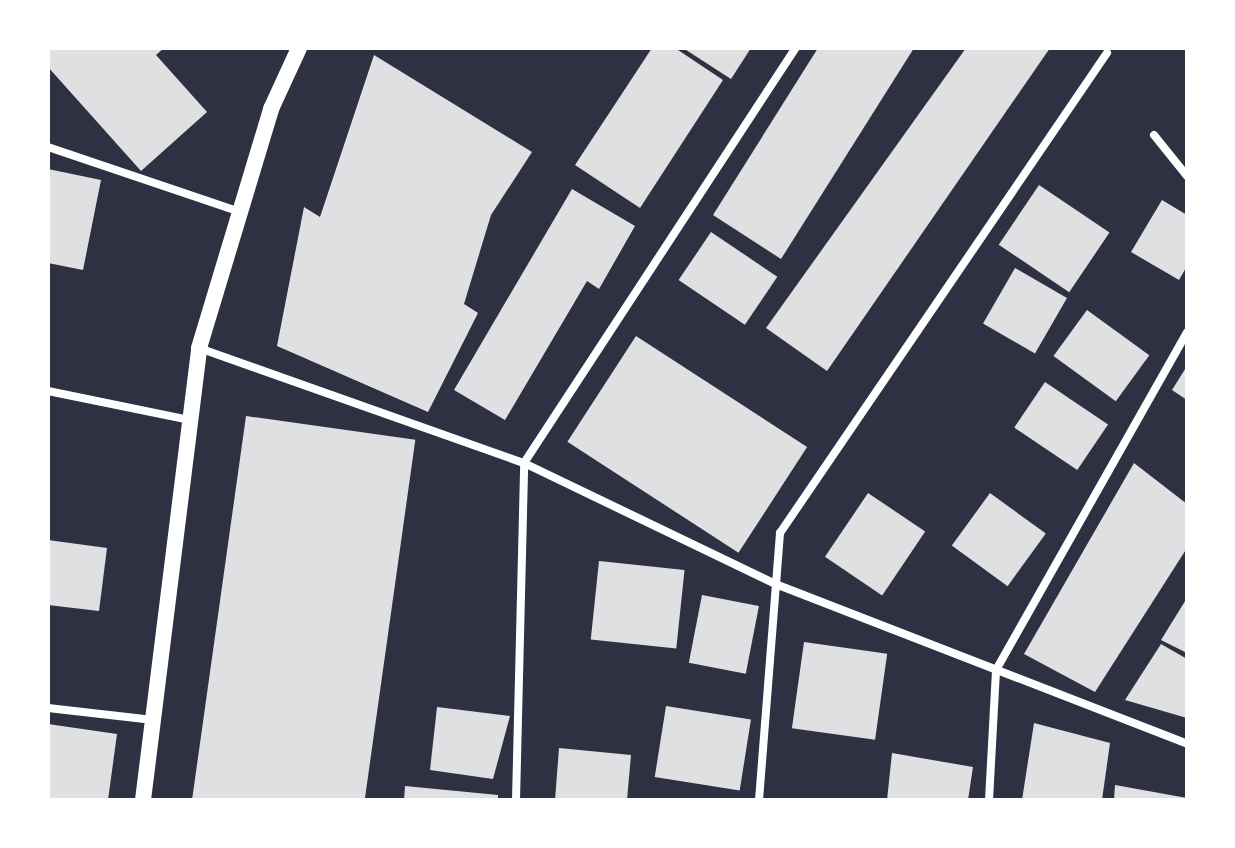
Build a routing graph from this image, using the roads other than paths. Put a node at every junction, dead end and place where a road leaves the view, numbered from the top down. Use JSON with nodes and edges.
{"nodes":[{"id":1,"x":299,"y":48,"type":"edge"},
{"id":2,"x":796,"y":48,"type":"edge"},
{"id":3,"x":1107,"y":53,"type":"dead end"},
{"id":4,"x":1154,"y":135,"type":"dead end"},
{"id":5,"x":48,"y":147,"type":"edge"},
{"id":6,"x":1187,"y":176,"type":"edge"},
{"id":7,"x":241,"y":212,"type":"junction"},
{"id":8,"x":1187,"y":332,"type":"edge"},
{"id":9,"x":199,"y":348,"type":"junction"},
{"id":10,"x":48,"y":391,"type":"edge"},
{"id":11,"x":190,"y":420,"type":"junction"},
{"id":12,"x":524,"y":463,"type":"junction"},
{"id":13,"x":778,"y":585,"type":"junction"},
{"id":14,"x":996,"y":670,"type":"junction"},
{"id":15,"x":48,"y":708,"type":"edge"},
{"id":16,"x":154,"y":720,"type":"junction"},
{"id":17,"x":1187,"y":744,"type":"edge"},
{"id":18,"x":143,"y":800,"type":"edge"},
{"id":19,"x":516,"y":800,"type":"edge"},
{"id":20,"x":759,"y":800,"type":"edge"},
{"id":21,"x":989,"y":800,"type":"edge"}],
"edges":[{"from":1,"to":7,"type":"main road"},
{"from":2,"to":12,"type":"street"},
{"from":3,"to":13,"type":"street"},
{"from":4,"to":6,"type":"street"},
{"from":5,"to":7,"type":"street"},
{"from":7,"to":9,"type":"main road"},
{"from":8,"to":14,"type":"street"},
{"from":9,"to":11,"type":"main road"},
{"from":9,"to":12,"type":"street"},
{"from":10,"to":11,"type":"street"},
{"from":11,"to":16,"type":"main road"},
{"from":12,"to":13,"type":"street"},
{"from":12,"to":19,"type":"street"},
{"from":13,"to":14,"type":"street"},
{"from":13,"to":20,"type":"street"},
{"from":14,"to":17,"type":"street"},
{"from":14,"to":21,"type":"street"},
{"from":15,"to":16,"type":"street"},
{"from":16,"to":18,"type":"main road"}]}
